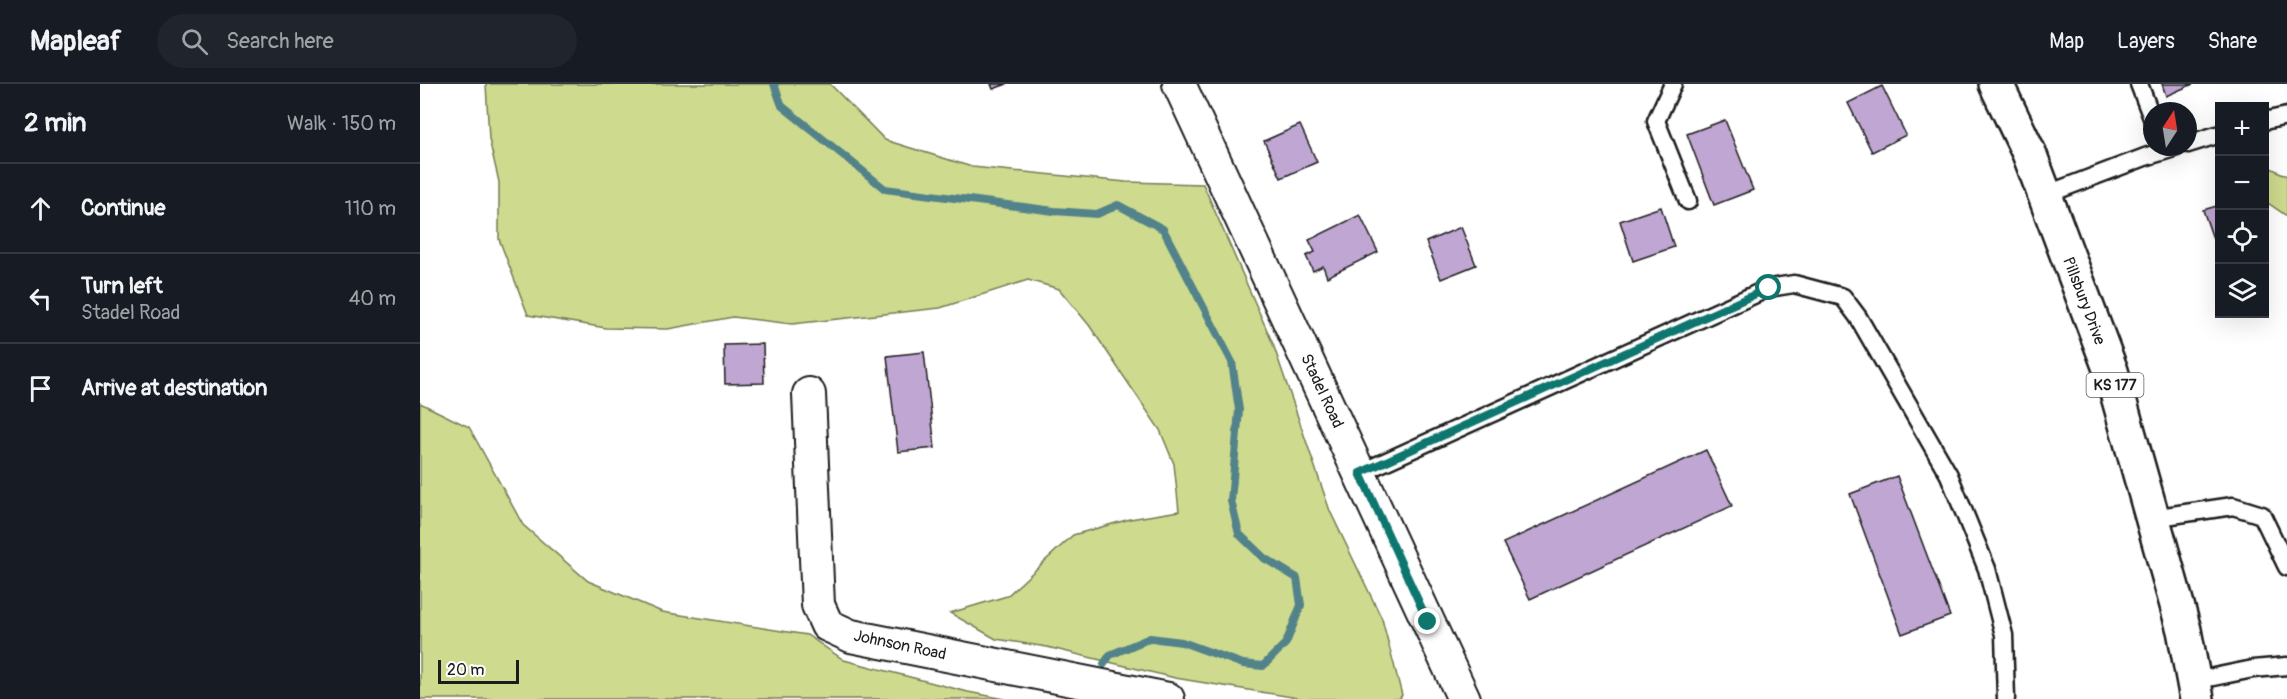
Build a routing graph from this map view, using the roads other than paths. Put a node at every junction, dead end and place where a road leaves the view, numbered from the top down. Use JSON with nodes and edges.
{"nodes":[{"id":1,"x":1179,"y":84,"type":"edge"},
{"id":2,"x":1673,"y":84,"type":"edge"},
{"id":3,"x":1996,"y":84,"type":"edge"},
{"id":4,"x":2139,"y":84,"type":"edge"},
{"id":5,"x":2146,"y":102,"type":"edge"},
{"id":6,"x":2287,"y":116,"type":"edge"},
{"id":7,"x":2269,"y":120,"type":"edge"},
{"id":8,"x":2215,"y":136,"type":"edge"},
{"id":9,"x":2197,"y":141,"type":"edge"},
{"id":10,"x":2147,"y":156,"type":"edge"},
{"id":11,"x":2044,"y":195,"type":"junction"},
{"id":12,"x":1688,"y":201,"type":"dead end"},
{"id":13,"x":809,"y":394,"type":"dead end"},
{"id":14,"x":1360,"y":473,"type":"junction"},
{"id":15,"x":2152,"y":518,"type":"junction"},
{"id":16,"x":2287,"y":567,"type":"edge"},
{"id":17,"x":2287,"y":666,"type":"edge"},
{"id":18,"x":2195,"y":690,"type":"edge"},
{"id":19,"x":1168,"y":699,"type":"edge"},
{"id":20,"x":1464,"y":699,"type":"edge"},
{"id":21,"x":2006,"y":699,"type":"edge"}],
"edges":[{"from":1,"to":14,"type":"street","name":"Stadel Road"},
{"from":2,"to":12,"type":"lane"},
{"from":3,"to":11,"type":"highway","name":"Pillsbury Drive","number":"KS 177"},
{"from":4,"to":5,"type":"lane"},
{"from":6,"to":7,"type":"lane"},
{"from":8,"to":9,"type":"lane"},
{"from":10,"to":11,"type":"lane"},
{"from":11,"to":15,"type":"highway","name":"Pillsbury Drive","number":"KS 177"},
{"from":13,"to":19,"type":"street","name":"Johnson Road"},
{"from":14,"to":20,"type":"street","name":"Stadel Road"},
{"from":14,"to":21,"type":"lane"},
{"from":15,"to":16,"type":"lane"},
{"from":15,"to":18,"type":"highway","name":"Pillsbury Drive","number":"KS 177"},
{"from":17,"to":18,"type":"lane"}]}
